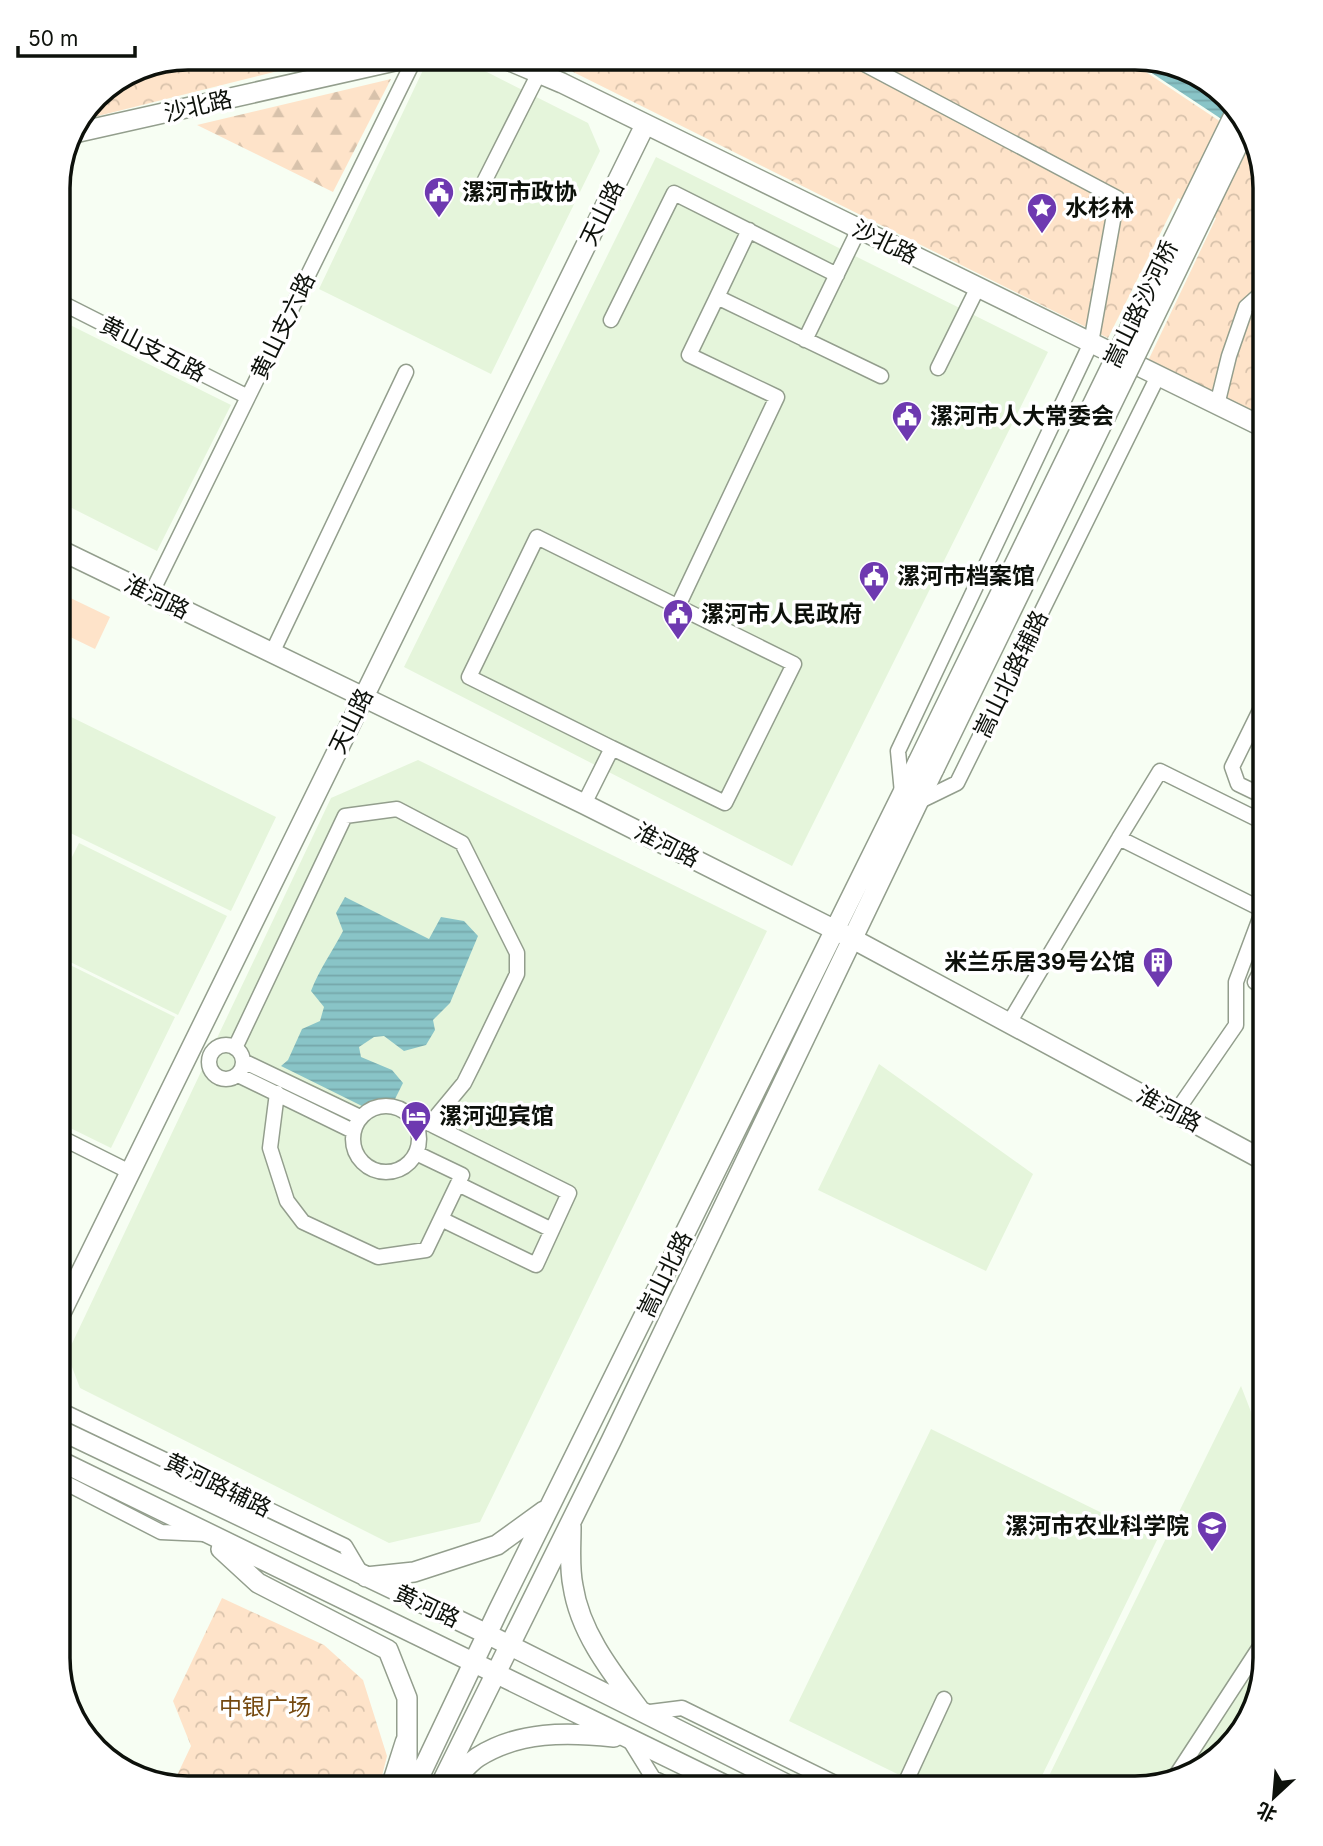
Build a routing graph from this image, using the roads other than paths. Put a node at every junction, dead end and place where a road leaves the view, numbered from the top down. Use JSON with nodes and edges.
{"nodes":[{"id":1,"x":355,"y":70,"type":"edge"},
{"id":2,"x":409,"y":70,"type":"edge"},
{"id":3,"x":532,"y":70,"type":"edge"},
{"id":4,"x":876,"y":70,"type":"edge"},
{"id":5,"x":539,"y":73,"type":"junction"},
{"id":6,"x":1232,"y":120,"type":"edge"},
{"id":7,"x":645,"y":125,"type":"junction"},
{"id":8,"x":86,"y":130,"type":"edge"},
{"id":9,"x":1241,"y":137,"type":"edge"},
{"id":10,"x":483,"y":184,"type":"dead end"},
{"id":11,"x":859,"y":229,"type":"junction"},
{"id":12,"x":749,"y":230,"type":"junction"},
{"id":13,"x":837,"y":275,"type":"junction"},
{"id":14,"x":978,"y":287,"type":"junction"},
{"id":15,"x":717,"y":298,"type":"junction"},
{"id":16,"x":1253,"y":301,"type":"edge"},
{"id":17,"x":70,"y":307,"type":"edge"},
{"id":18,"x":611,"y":320,"type":"dead end"},
{"id":19,"x":805,"y":340,"type":"junction"},
{"id":20,"x":1091,"y":343,"type":"junction"},
{"id":21,"x":938,"y":368,"type":"dead end"},
{"id":22,"x":406,"y":372,"type":"dead end"},
{"id":23,"x":881,"y":376,"type":"dead end"},
{"id":24,"x":1158,"y":376,"type":"junction"},
{"id":25,"x":248,"y":397,"type":"junction"},
{"id":26,"x":1217,"y":405,"type":"junction"},
{"id":27,"x":1253,"y":422,"type":"edge"},
{"id":28,"x":70,"y":555,"type":"edge"},
{"id":29,"x":151,"y":594,"type":"junction"},
{"id":30,"x":678,"y":606,"type":"junction"},
{"id":31,"x":272,"y":653,"type":"junction"},
{"id":32,"x":363,"y":697,"type":"junction"},
{"id":33,"x":1253,"y":724,"type":"edge"},
{"id":34,"x":612,"y":748,"type":"junction"},
{"id":35,"x":926,"y":766,"type":"junction"},
{"id":36,"x":1253,"y":791,"type":"edge"},
{"id":37,"x":910,"y":798,"type":"junction"},
{"id":38,"x":584,"y":804,"type":"junction"},
{"id":39,"x":1253,"y":817,"type":"edge"},
{"id":40,"x":1119,"y":838,"type":"junction"},
{"id":41,"x":1253,"y":902,"type":"edge"},
{"id":42,"x":844,"y":934,"type":"junction"},
{"id":43,"x":1253,"y":936,"type":"edge"},
{"id":44,"x":1009,"y":1023,"type":"junction"},
{"id":45,"x":191,"y":1048,"type":"junction"},
{"id":46,"x":235,"y":1048,"type":"junction"},
{"id":47,"x":210,"y":1057,"type":"junction"},
{"id":48,"x":241,"y":1068,"type":"junction"},
{"id":49,"x":277,"y":1093,"type":"junction"},
{"id":50,"x":404,"y":1111,"type":"junction"},
{"id":51,"x":1176,"y":1112,"type":"junction"},
{"id":52,"x":357,"y":1124,"type":"junction"},
{"id":53,"x":430,"y":1124,"type":"junction"},
{"id":54,"x":70,"y":1142,"type":"edge"},
{"id":55,"x":416,"y":1153,"type":"junction"},
{"id":56,"x":1253,"y":1154,"type":"edge"},
{"id":57,"x":130,"y":1172,"type":"junction"},
{"id":58,"x":458,"y":1184,"type":"junction"},
{"id":59,"x":441,"y":1219,"type":"junction"},
{"id":60,"x":552,"y":1230,"type":"junction"},
{"id":61,"x":70,"y":1294,"type":"edge"},
{"id":62,"x":70,"y":1415,"type":"edge"},
{"id":63,"x":70,"y":1435,"type":"edge"},
{"id":64,"x":70,"y":1466,"type":"edge"},
{"id":65,"x":70,"y":1485,"type":"edge"},
{"id":66,"x":550,"y":1506,"type":"junction"},
{"id":67,"x":571,"y":1519,"type":"junction"},
{"id":68,"x":205,"y":1534,"type":"junction"},
{"id":69,"x":364,"y":1577,"type":"junction"},
{"id":70,"x":487,"y":1634,"type":"junction"},
{"id":71,"x":510,"y":1646,"type":"junction"},
{"id":72,"x":1253,"y":1657,"type":"edge"},
{"id":73,"x":472,"y":1664,"type":"junction"},
{"id":74,"x":496,"y":1675,"type":"junction"},
{"id":75,"x":944,"y":1699,"type":"dead end"},
{"id":76,"x":642,"y":1713,"type":"junction"},
{"id":77,"x":407,"y":1726,"type":"junction"},
{"id":78,"x":629,"y":1739,"type":"junction"},
{"id":79,"x":476,"y":1758,"type":"junction"},
{"id":80,"x":1182,"y":1766,"type":"edge"},
{"id":81,"x":392,"y":1776,"type":"edge"},
{"id":82,"x":407,"y":1776,"type":"edge"},
{"id":83,"x":420,"y":1776,"type":"edge"},
{"id":84,"x":445,"y":1776,"type":"edge"},
{"id":85,"x":459,"y":1776,"type":"edge"},
{"id":86,"x":467,"y":1776,"type":"edge"},
{"id":87,"x":652,"y":1776,"type":"edge"},
{"id":88,"x":706,"y":1776,"type":"edge"},
{"id":89,"x":770,"y":1776,"type":"edge"},
{"id":90,"x":821,"y":1776,"type":"edge"},
{"id":91,"x":909,"y":1776,"type":"edge"}],
"edges":[{"from":1,"to":8,"type":"main road","name":"沙北路"},
{"from":2,"to":25,"type":"street","name":"黄山支六路"},
{"from":3,"to":5,"type":"main road","name":"沙北路"},
{"from":4,"to":20,"type":"street"},
{"from":5,"to":7,"type":"main road","name":"沙北路"},
{"from":5,"to":10,"type":"street"},
{"from":6,"to":35,"type":"main road","name":"嵩山路沙河桥","bridge":true},
{"from":7,"to":11,"type":"main road","name":"沙北路"},
{"from":7,"to":32,"type":"main road","name":"天山路"},
{"from":9,"to":35,"type":"main road","name":"嵩山路沙河桥","bridge":true},
{"from":11,"to":13,"type":"street"},
{"from":11,"to":14,"type":"main road","name":"沙北路"},
{"from":12,"to":13,"type":"street"},
{"from":12,"to":15,"type":"street"},
{"from":12,"to":18,"type":"street"},
{"from":13,"to":19,"type":"street"},
{"from":14,"to":20,"type":"main road","name":"沙北路"},
{"from":14,"to":21,"type":"street"},
{"from":15,"to":19,"type":"street"},
{"from":15,"to":30,"type":"street"},
{"from":16,"to":26,"type":"street"},
{"from":17,"to":25,"type":"street","name":"黄山支五路"},
{"from":19,"to":23,"type":"street"},
{"from":20,"to":24,"type":"main road","name":"沙北路"},
{"from":20,"to":37,"type":"street"},
{"from":22,"to":31,"type":"street"},
{"from":24,"to":26,"type":"main road","name":"沙北路"},
{"from":24,"to":37,"type":"street","name":"嵩山北路辅路"},
{"from":25,"to":29,"type":"street","name":"黄山支六路"},
{"from":26,"to":27,"type":"main road","name":"沙北路"},
{"from":28,"to":29,"type":"main road","name":"淮河路"},
{"from":29,"to":31,"type":"main road","name":"淮河路"},
{"from":30,"to":34,"type":"street"},
{"from":30,"to":34,"type":"street"},
{"from":31,"to":32,"type":"main road","name":"淮河路"},
{"from":32,"to":38,"type":"main road","name":"淮河路"},
{"from":32,"to":45,"type":"main road","name":"天山路"},
{"from":33,"to":36,"type":"street"},
{"from":34,"to":38,"type":"street"},
{"from":35,"to":37,"type":"main road","name":"嵩山北路"},
{"from":37,"to":42,"type":"main road","name":"嵩山北路"},
{"from":38,"to":42,"type":"main road","name":"淮河路"},
{"from":39,"to":40,"type":"street"},
{"from":40,"to":41,"type":"street"},
{"from":40,"to":44,"type":"street"},
{"from":42,"to":44,"type":"main road","name":"淮河路"},
{"from":42,"to":66,"type":"main road","name":"嵩山北路"},
{"from":42,"to":67,"type":"main road","name":"嵩山北路"},
{"from":43,"to":51,"type":"street"},
{"from":44,"to":51,"type":"main road","name":"淮河路"},
{"from":45,"to":47,"type":"street"},
{"from":45,"to":57,"type":"main road","name":"天山路"},
{"from":46,"to":47,"type":"street"},
{"from":46,"to":48,"type":"street"},
{"from":46,"to":53,"type":"street"},
{"from":47,"to":48,"type":"street"},
{"from":48,"to":49,"type":"street"},
{"from":48,"to":52,"type":"street"},
{"from":49,"to":52,"type":"street"},
{"from":49,"to":59,"type":"street"},
{"from":50,"to":52,"type":"street"},
{"from":50,"to":53,"type":"street"},
{"from":50,"to":55,"type":"street"},
{"from":51,"to":56,"type":"main road","name":"淮河路"},
{"from":52,"to":55,"type":"street"},
{"from":53,"to":60,"type":"street"},
{"from":54,"to":57,"type":"street"},
{"from":55,"to":58,"type":"street"},
{"from":57,"to":61,"type":"main road","name":"天山路"},
{"from":58,"to":59,"type":"street"},
{"from":58,"to":60,"type":"street"},
{"from":59,"to":60,"type":"street"},
{"from":62,"to":69,"type":"street","name":"黄河路辅路"},
{"from":63,"to":69,"type":"main road","name":"黄河路"},
{"from":64,"to":68,"type":"main road","name":"黄河路"},
{"from":65,"to":68,"type":"street"},
{"from":66,"to":69,"type":"main road"},
{"from":66,"to":70,"type":"main road","name":"嵩山北路"},
{"from":67,"to":71,"type":"main road","name":"嵩山北路"},
{"from":67,"to":76,"type":"main road"},
{"from":68,"to":73,"type":"main road","name":"黄河路"},
{"from":68,"to":77,"type":"main road"},
{"from":69,"to":70,"type":"main road","name":"黄河路"},
{"from":70,"to":71,"type":"main road","name":"黄河路"},
{"from":70,"to":73,"type":"main road","name":"嵩山北路"},
{"from":71,"to":74,"type":"main road","name":"嵩山北路"},
{"from":71,"to":76,"type":"main road","name":"黄河路"},
{"from":72,"to":80,"type":"street"},
{"from":73,"to":74,"type":"main road","name":"黄河路"},
{"from":73,"to":83,"type":"main road","name":"嵩山北路"},
{"from":74,"to":78,"type":"main road","name":"黄河路"},
{"from":74,"to":84,"type":"main road","name":"嵩山北路"},
{"from":75,"to":91,"type":"street"},
{"from":76,"to":89,"type":"main road","name":"黄河路"},
{"from":76,"to":90,"type":"street"},
{"from":77,"to":81,"type":"street"},
{"from":77,"to":82,"type":"main road"},
{"from":78,"to":79,"type":"main road"},
{"from":78,"to":87,"type":"street"},
{"from":78,"to":88,"type":"main road","name":"黄河路"},
{"from":79,"to":85,"type":"main road"},
{"from":79,"to":86,"type":"street"}]}
